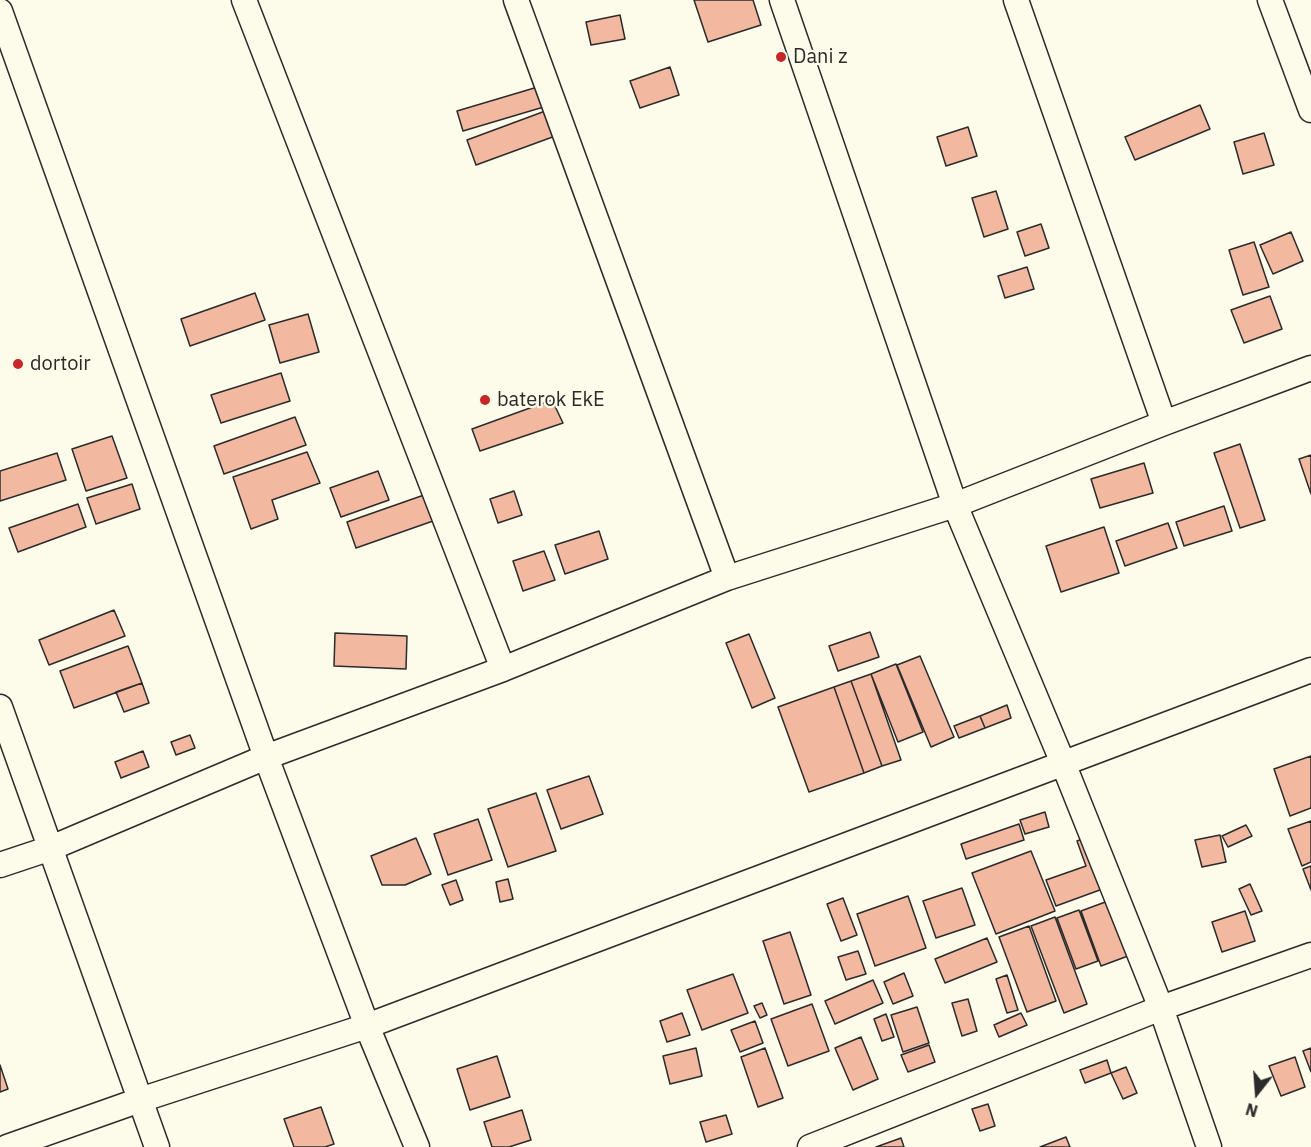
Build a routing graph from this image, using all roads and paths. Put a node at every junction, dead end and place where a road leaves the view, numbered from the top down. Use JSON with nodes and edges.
{"nodes":[{"id":1,"x":244,"y":0,"type":"edge"},
{"id":2,"x":516,"y":0,"type":"edge"},
{"id":3,"x":782,"y":0,"type":"edge"},
{"id":4,"x":1016,"y":0,"type":"edge"},
{"id":5,"x":1270,"y":0,"type":"edge"},
{"id":6,"x":0,"y":11,"type":"edge"},
{"id":7,"x":1311,"y":110,"type":"edge"},
{"id":8,"x":1311,"y":368,"type":"edge"},
{"id":9,"x":1164,"y":423,"type":"junction"},
{"id":10,"x":955,"y":505,"type":"junction"},
{"id":11,"x":727,"y":578,"type":"junction"},
{"id":12,"x":503,"y":669,"type":"junction"},
{"id":13,"x":1311,"y":670,"type":"edge"},
{"id":14,"x":0,"y":707,"type":"edge"},
{"id":15,"x":266,"y":757,"type":"junction"},
{"id":16,"x":1063,"y":763,"type":"junction"},
{"id":17,"x":51,"y":848,"type":"junction"},
{"id":18,"x":0,"y":866,"type":"edge"},
{"id":19,"x":1311,"y":955,"type":"edge"},
{"id":20,"x":1161,"y":1008,"type":"junction"},
{"id":21,"x":367,"y":1026,"type":"junction"},
{"id":22,"x":140,"y":1100,"type":"junction"},
{"id":23,"x":7,"y":1147,"type":"edge"},
{"id":24,"x":157,"y":1147,"type":"edge"},
{"id":25,"x":417,"y":1147,"type":"edge"},
{"id":26,"x":810,"y":1147,"type":"edge"},
{"id":27,"x":1209,"y":1147,"type":"edge"}],
"edges":[{"from":1,"to":12,"type":"street"},
{"from":2,"to":11,"type":"street"},
{"from":3,"to":10,"type":"street"},
{"from":4,"to":9,"type":"street"},
{"from":5,"to":7,"type":"street"},
{"from":6,"to":15,"type":"street"},
{"from":8,"to":9,"type":"street"},
{"from":9,"to":10,"type":"street"},
{"from":10,"to":11,"type":"street"},
{"from":10,"to":16,"type":"street"},
{"from":11,"to":12,"type":"street"},
{"from":12,"to":15,"type":"street"},
{"from":13,"to":16,"type":"street"},
{"from":14,"to":17,"type":"street"},
{"from":15,"to":17,"type":"street"},
{"from":15,"to":21,"type":"street"},
{"from":16,"to":20,"type":"street"},
{"from":16,"to":21,"type":"street"},
{"from":17,"to":18,"type":"street"},
{"from":17,"to":22,"type":"street"},
{"from":19,"to":20,"type":"street"},
{"from":20,"to":26,"type":"street"},
{"from":20,"to":27,"type":"street"},
{"from":21,"to":22,"type":"street"},
{"from":21,"to":25,"type":"street"},
{"from":22,"to":23,"type":"street"},
{"from":22,"to":24,"type":"street"}]}
